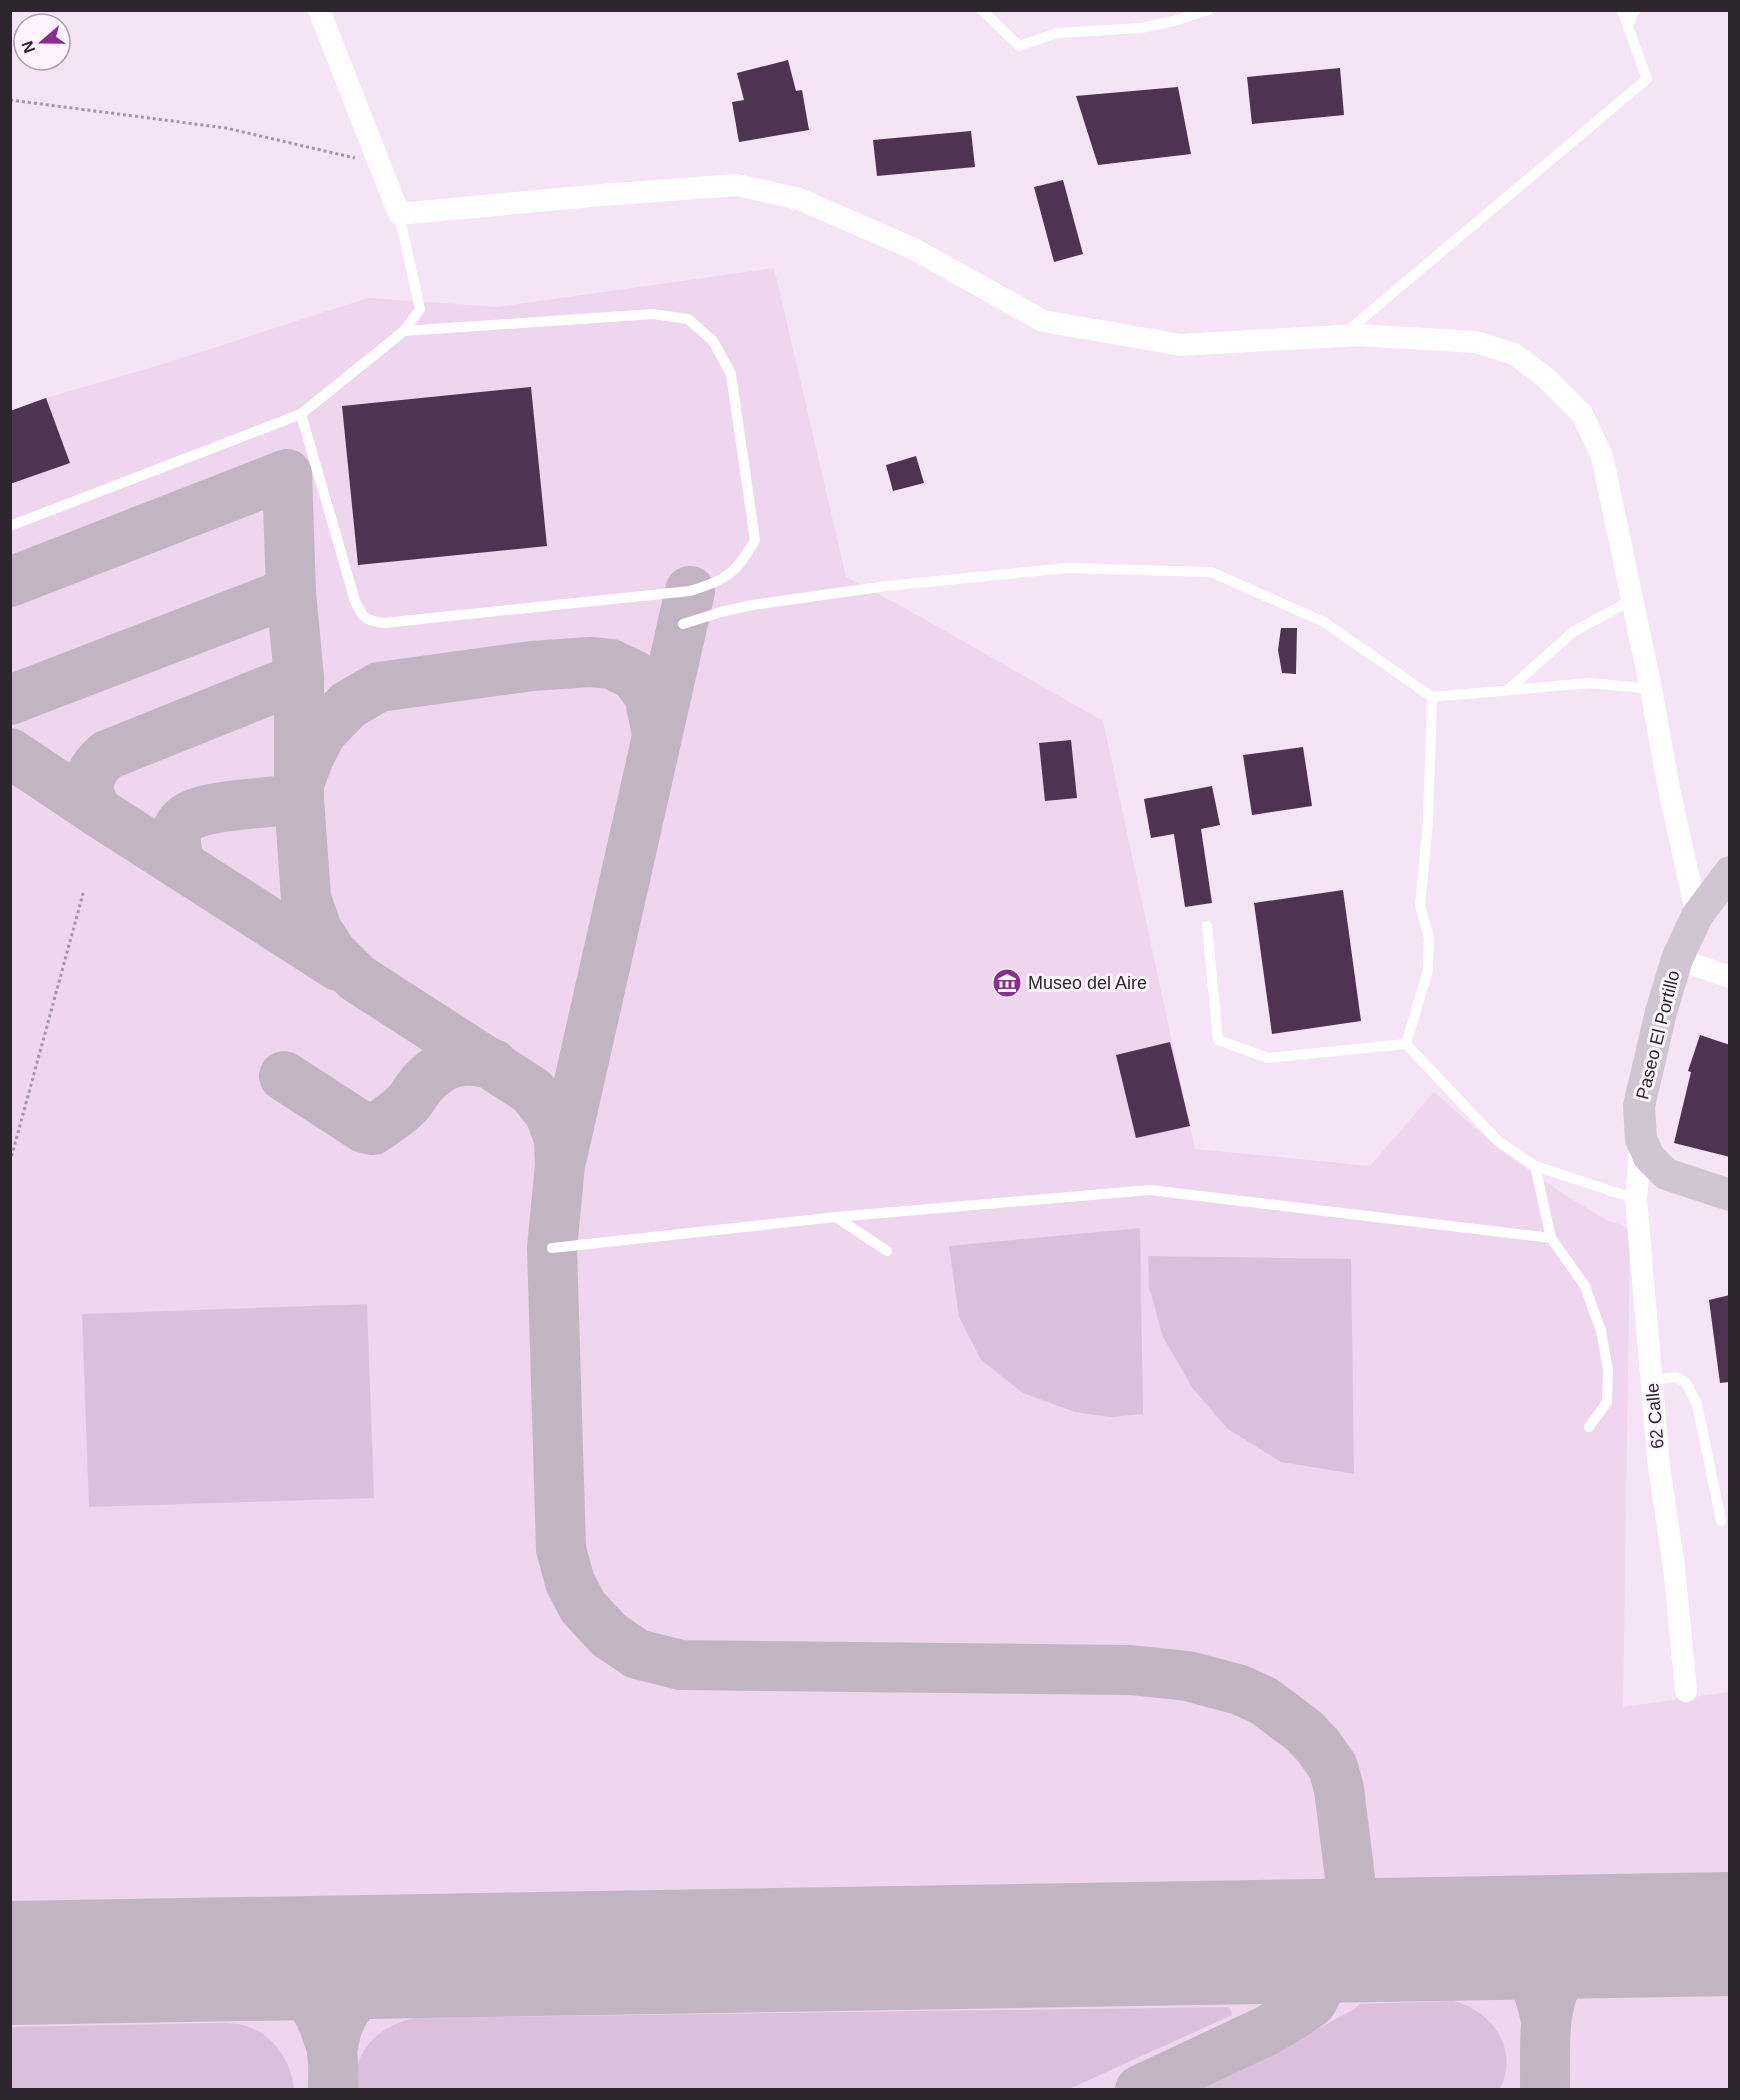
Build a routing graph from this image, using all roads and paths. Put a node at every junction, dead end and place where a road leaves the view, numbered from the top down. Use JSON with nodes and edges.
{"nodes":[{"id":1,"x":319,"y":10,"type":"edge"},
{"id":2,"x":982,"y":10,"type":"edge"},
{"id":3,"x":1208,"y":10,"type":"edge"},
{"id":4,"x":1622,"y":10,"type":"edge"},
{"id":5,"x":1635,"y":10,"type":"edge"},
{"id":6,"x":1628,"y":26,"type":"junction"},
{"id":7,"x":10,"y":100,"type":"edge"},
{"id":8,"x":380,"y":164,"type":"junction"},
{"id":9,"x":399,"y":214,"type":"junction"},
{"id":10,"x":404,"y":330,"type":"junction"},
{"id":11,"x":1341,"y":336,"type":"junction"},
{"id":12,"x":301,"y":414,"type":"junction"},
{"id":13,"x":10,"y":526,"type":"edge"},
{"id":14,"x":1632,"y":600,"type":"junction"},
{"id":15,"x":683,"y":624,"type":"dead end"},
{"id":16,"x":1651,"y":689,"type":"junction"},
{"id":17,"x":1508,"y":690,"type":"junction"},
{"id":18,"x":1432,"y":697,"type":"junction"},
{"id":19,"x":1730,"y":872,"type":"edge"},
{"id":20,"x":84,"y":890,"type":"dead end"},
{"id":21,"x":1697,"y":916,"type":"junction"},
{"id":22,"x":1207,"y":926,"type":"dead end"},
{"id":23,"x":1677,"y":959,"type":"junction"},
{"id":24,"x":1730,"y":977,"type":"edge"},
{"id":25,"x":1406,"y":1044,"type":"junction"},
{"id":26,"x":1641,"y":1139,"type":"junction"},
{"id":27,"x":10,"y":1162,"type":"edge"},
{"id":28,"x":1535,"y":1166,"type":"junction"},
{"id":29,"x":1730,"y":1195,"type":"edge"},
{"id":30,"x":1636,"y":1199,"type":"junction"},
{"id":31,"x":836,"y":1217,"type":"junction"},
{"id":32,"x":1551,"y":1238,"type":"junction"},
{"id":33,"x":552,"y":1248,"type":"dead end"},
{"id":34,"x":887,"y":1251,"type":"dead end"},
{"id":35,"x":1652,"y":1380,"type":"junction"},
{"id":36,"x":1589,"y":1427,"type":"dead end"},
{"id":37,"x":1721,"y":1521,"type":"dead end"},
{"id":38,"x":1686,"y":1691,"type":"dead end"}],
"edges":[{"from":1,"to":8,"type":"street"},
{"from":2,"to":3,"type":"lane"},
{"from":4,"to":6,"type":"lane"},
{"from":5,"to":6,"type":"lane"},
{"from":6,"to":11,"type":"lane"},
{"from":7,"to":8,"type":"path"},
{"from":8,"to":9,"type":"street"},
{"from":9,"to":10,"type":"lane"},
{"from":9,"to":11,"type":"street"},
{"from":10,"to":12,"type":"lane"},
{"from":10,"to":12,"type":"lane"},
{"from":11,"to":14,"type":"street"},
{"from":12,"to":13,"type":"lane"},
{"from":14,"to":16,"type":"street"},
{"from":14,"to":17,"type":"lane"},
{"from":15,"to":18,"type":"lane"},
{"from":16,"to":17,"type":"lane"},
{"from":16,"to":21,"type":"street"},
{"from":17,"to":18,"type":"lane"},
{"from":18,"to":25,"type":"lane"},
{"from":19,"to":21,"type":"main road","name":"Paseo El Portillo"},
{"from":20,"to":27,"type":"path"},
{"from":21,"to":23,"type":"main road","name":"Paseo El Portillo"},
{"from":22,"to":25,"type":"lane"},
{"from":23,"to":24,"type":"street"},
{"from":23,"to":26,"type":"main road","name":"Paseo El Portillo"},
{"from":25,"to":28,"type":"lane"},
{"from":26,"to":29,"type":"main road","name":"Paseo El Portillo"},
{"from":26,"to":30,"type":"street","name":"62 Calle"},
{"from":28,"to":30,"type":"lane"},
{"from":28,"to":32,"type":"lane"},
{"from":30,"to":35,"type":"street","name":"62 Calle"},
{"from":31,"to":32,"type":"lane"},
{"from":31,"to":33,"type":"lane"},
{"from":31,"to":34,"type":"lane"},
{"from":32,"to":36,"type":"lane"},
{"from":35,"to":37,"type":"lane"},
{"from":35,"to":38,"type":"street","name":"62 Calle"}]}
